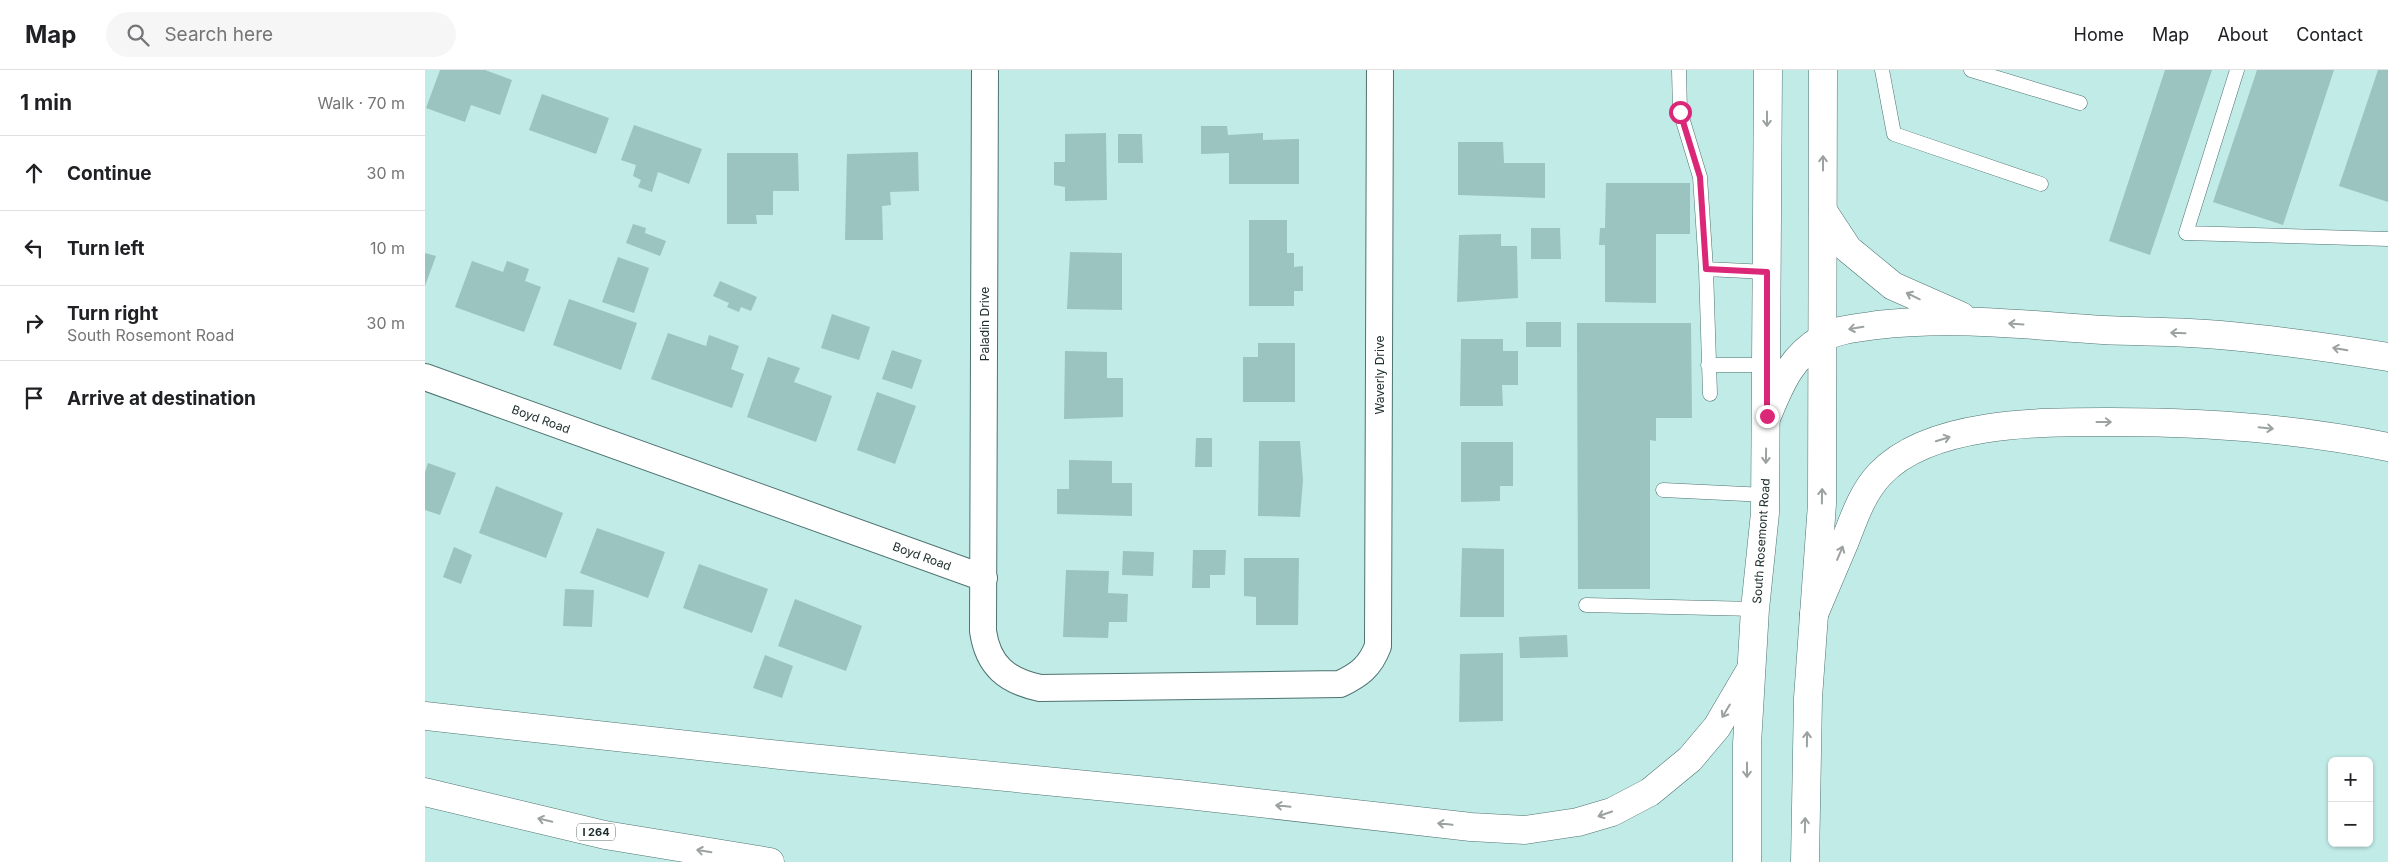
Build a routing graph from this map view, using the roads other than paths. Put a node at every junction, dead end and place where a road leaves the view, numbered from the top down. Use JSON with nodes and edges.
{"nodes":[{"id":1,"x":985,"y":70,"type":"edge"},
{"id":2,"x":1380,"y":70,"type":"edge"},
{"id":3,"x":1679,"y":70,"type":"edge"},
{"id":4,"x":1768,"y":70,"type":"edge"},
{"id":5,"x":1823,"y":70,"type":"edge"},
{"id":6,"x":1882,"y":70,"type":"edge"},
{"id":7,"x":1971,"y":70,"type":"edge"},
{"id":8,"x":2237,"y":70,"type":"edge"},
{"id":9,"x":2079,"y":103,"type":"dead end"},
{"id":10,"x":2041,"y":184,"type":"dead end"},
{"id":11,"x":1823,"y":211,"type":"junction"},
{"id":12,"x":2388,"y":238,"type":"edge"},
{"id":13,"x":1706,"y":269,"type":"junction"},
{"id":14,"x":1767,"y":272,"type":"junction"},
{"id":15,"x":1974,"y":321,"type":"junction"},
{"id":16,"x":1824,"y":337,"type":"junction"},
{"id":17,"x":2388,"y":357,"type":"edge"},
{"id":18,"x":1767,"y":365,"type":"junction"},
{"id":19,"x":1708,"y":366,"type":"junction"},
{"id":20,"x":425,"y":378,"type":"edge"},
{"id":21,"x":1710,"y":394,"type":"dead end"},
{"id":22,"x":1767,"y":416,"type":"junction"},
{"id":23,"x":2388,"y":447,"type":"edge"},
{"id":24,"x":1663,"y":490,"type":"dead end"},
{"id":25,"x":1766,"y":495,"type":"junction"},
{"id":26,"x":984,"y":578,"type":"junction"},
{"id":27,"x":1587,"y":605,"type":"dead end"},
{"id":28,"x":1755,"y":608,"type":"junction"},
{"id":29,"x":1814,"y":614,"type":"junction"},
{"id":30,"x":1751,"y":669,"type":"junction"},
{"id":31,"x":425,"y":716,"type":"edge"},
{"id":32,"x":425,"y":792,"type":"edge"},
{"id":33,"x":770,"y":862,"type":"edge"},
{"id":34,"x":1747,"y":862,"type":"edge"},
{"id":35,"x":1805,"y":862,"type":"edge"}],
"edges":[{"from":1,"to":26,"type":"street","name":"Paladin Drive"},
{"from":2,"to":26,"type":"street","name":"Waverly Drive"},
{"from":3,"to":13,"type":"lane"},
{"from":4,"to":14,"type":"main road","name":"South Rosemont Road","one_way":true},
{"from":11,"to":5,"type":"main road","one_way":true},
{"from":6,"to":10,"type":"lane"},
{"from":7,"to":9,"type":"lane"},
{"from":8,"to":12,"type":"lane"},
{"from":15,"to":11,"type":"main road","one_way":true},
{"from":11,"to":16,"type":"main road"},
{"from":13,"to":14,"type":"lane"},
{"from":13,"to":19,"type":"lane"},
{"from":14,"to":18,"type":"main road","name":"South Rosemont Road"},
{"from":15,"to":16,"type":"main road","one_way":true},
{"from":17,"to":15,"type":"main road","one_way":true},
{"from":16,"to":22,"type":"main road"},
{"from":29,"to":16,"type":"main road","one_way":true},
{"from":18,"to":19,"type":"lane"},
{"from":18,"to":22,"type":"main road","name":"South Rosemont Road"},
{"from":19,"to":21,"type":"lane"},
{"from":20,"to":26,"type":"street","name":"Boyd Road"},
{"from":22,"to":25,"type":"main road","name":"South Rosemont Road","one_way":true},
{"from":29,"to":23,"type":"main road","one_way":true},
{"from":24,"to":25,"type":"lane"},
{"from":25,"to":28,"type":"main road","name":"South Rosemont Road"},
{"from":27,"to":28,"type":"lane"},
{"from":28,"to":30,"type":"main road","name":"South Rosemont Road"},
{"from":35,"to":29,"type":"main road","one_way":true},
{"from":30,"to":31,"type":"main road","one_way":true},
{"from":30,"to":34,"type":"main road","name":"South Rosemont Road","one_way":true},
{"from":33,"to":32,"type":"main road","number":"I 264","one_way":true}]}
